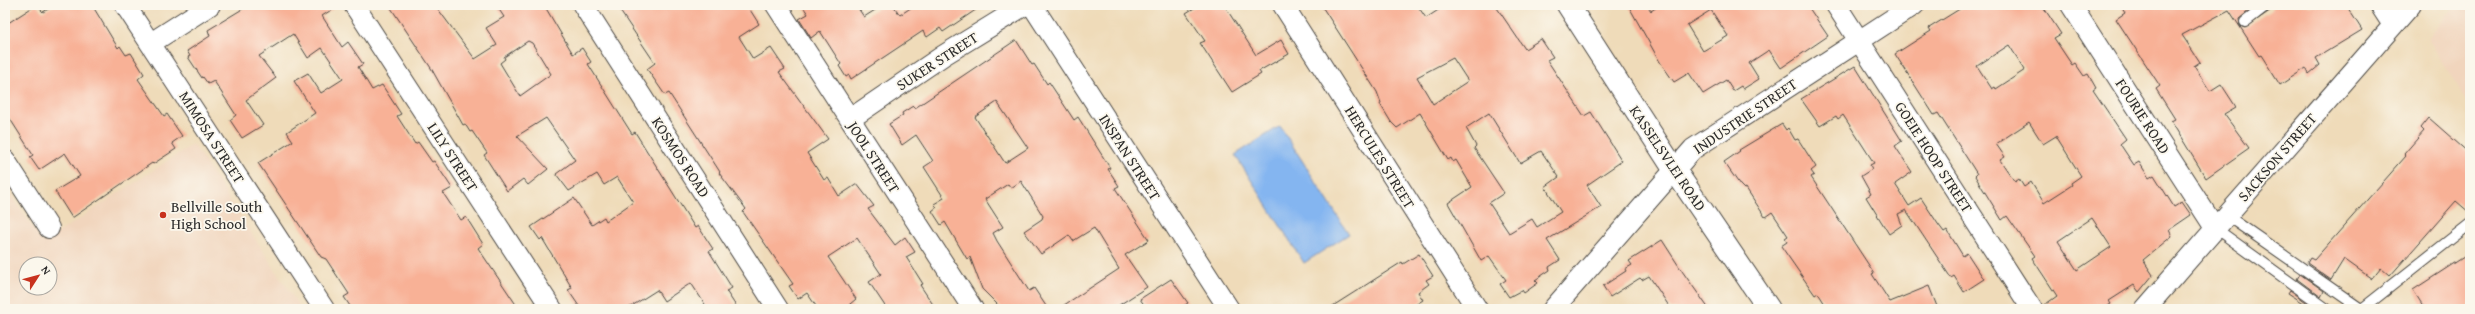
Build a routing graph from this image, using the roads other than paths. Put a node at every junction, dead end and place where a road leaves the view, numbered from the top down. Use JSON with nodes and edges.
{"nodes":[{"id":1,"x":125,"y":5,"type":"edge"},
{"id":2,"x":210,"y":5,"type":"edge"},
{"id":3,"x":354,"y":5,"type":"edge"},
{"id":4,"x":583,"y":5,"type":"edge"},
{"id":5,"x":776,"y":5,"type":"edge"},
{"id":6,"x":1025,"y":5,"type":"edge"},
{"id":7,"x":1032,"y":5,"type":"edge"},
{"id":8,"x":1283,"y":5,"type":"edge"},
{"id":9,"x":1568,"y":5,"type":"edge"},
{"id":10,"x":1836,"y":5,"type":"edge"},
{"id":11,"x":1914,"y":5,"type":"edge"},
{"id":12,"x":2071,"y":5,"type":"edge"},
{"id":13,"x":2267,"y":5,"type":"edge"},
{"id":14,"x":2380,"y":5,"type":"edge"},
{"id":15,"x":2411,"y":5,"type":"edge"},
{"id":16,"x":2245,"y":22,"type":"dead end"},
{"id":17,"x":2393,"y":25,"type":"junction"},
{"id":18,"x":1859,"y":40,"type":"junction"},
{"id":19,"x":151,"y":44,"type":"junction"},
{"id":20,"x":850,"y":119,"type":"junction"},
{"id":21,"x":5,"y":160,"type":"edge"},
{"id":22,"x":1674,"y":169,"type":"junction"},
{"id":23,"x":2220,"y":221,"type":"junction"},
{"id":24,"x":2470,"y":224,"type":"edge"},
{"id":25,"x":49,"y":228,"type":"dead end"},
{"id":26,"x":324,"y":309,"type":"edge"},
{"id":27,"x":552,"y":309,"type":"edge"},
{"id":28,"x":778,"y":309,"type":"edge"},
{"id":29,"x":973,"y":309,"type":"edge"},
{"id":30,"x":1229,"y":309,"type":"edge"},
{"id":31,"x":1476,"y":309,"type":"edge"},
{"id":32,"x":1553,"y":309,"type":"edge"},
{"id":33,"x":1769,"y":309,"type":"edge"},
{"id":34,"x":2032,"y":309,"type":"edge"},
{"id":35,"x":2145,"y":309,"type":"edge"},
{"id":36,"x":2327,"y":309,"type":"edge"},
{"id":37,"x":2362,"y":309,"type":"edge"}],
"edges":[{"from":1,"to":19,"type":"street","name":"MIMOSA STREET"},
{"from":2,"to":19,"type":"street"},
{"from":3,"to":27,"type":"street","name":"LILY STREET"},
{"from":4,"to":28,"type":"street","name":"KOSMOS ROAD"},
{"from":5,"to":20,"type":"street","name":"JOOL STREET"},
{"from":6,"to":20,"type":"street","name":"SUKER STREET"},
{"from":7,"to":30,"type":"street","name":"INSPAN STREET"},
{"from":8,"to":31,"type":"street","name":"HERCULES STREET"},
{"from":9,"to":22,"type":"street","name":"KASSELSVLEI ROAD"},
{"from":10,"to":18,"type":"street","name":"GOEIE HOOP STREET"},
{"from":11,"to":18,"type":"street","name":"INDUSTRIE STREET"},
{"from":12,"to":23,"type":"street","name":"FOURIE ROAD"},
{"from":13,"to":16,"type":"lane"},
{"from":14,"to":17,"type":"street"},
{"from":15,"to":17,"type":"street","name":"SACKSON STREET"},
{"from":17,"to":23,"type":"street","name":"SACKSON STREET"},
{"from":18,"to":22,"type":"street","name":"INDUSTRIE STREET"},
{"from":18,"to":34,"type":"street","name":"GOEIE HOOP STREET"},
{"from":19,"to":26,"type":"street","name":"MIMOSA STREET"},
{"from":20,"to":29,"type":"street","name":"JOOL STREET"},
{"from":21,"to":25,"type":"street"},
{"from":22,"to":32,"type":"street","name":"INDUSTRIE STREET"},
{"from":22,"to":33,"type":"street","name":"KASSELSVLEI ROAD"},
{"from":23,"to":35,"type":"street","name":"SACKSON STREET"},
{"from":23,"to":36,"type":"lane"},
{"from":23,"to":37,"type":"lane"},
{"from":24,"to":37,"type":"lane"}]}
